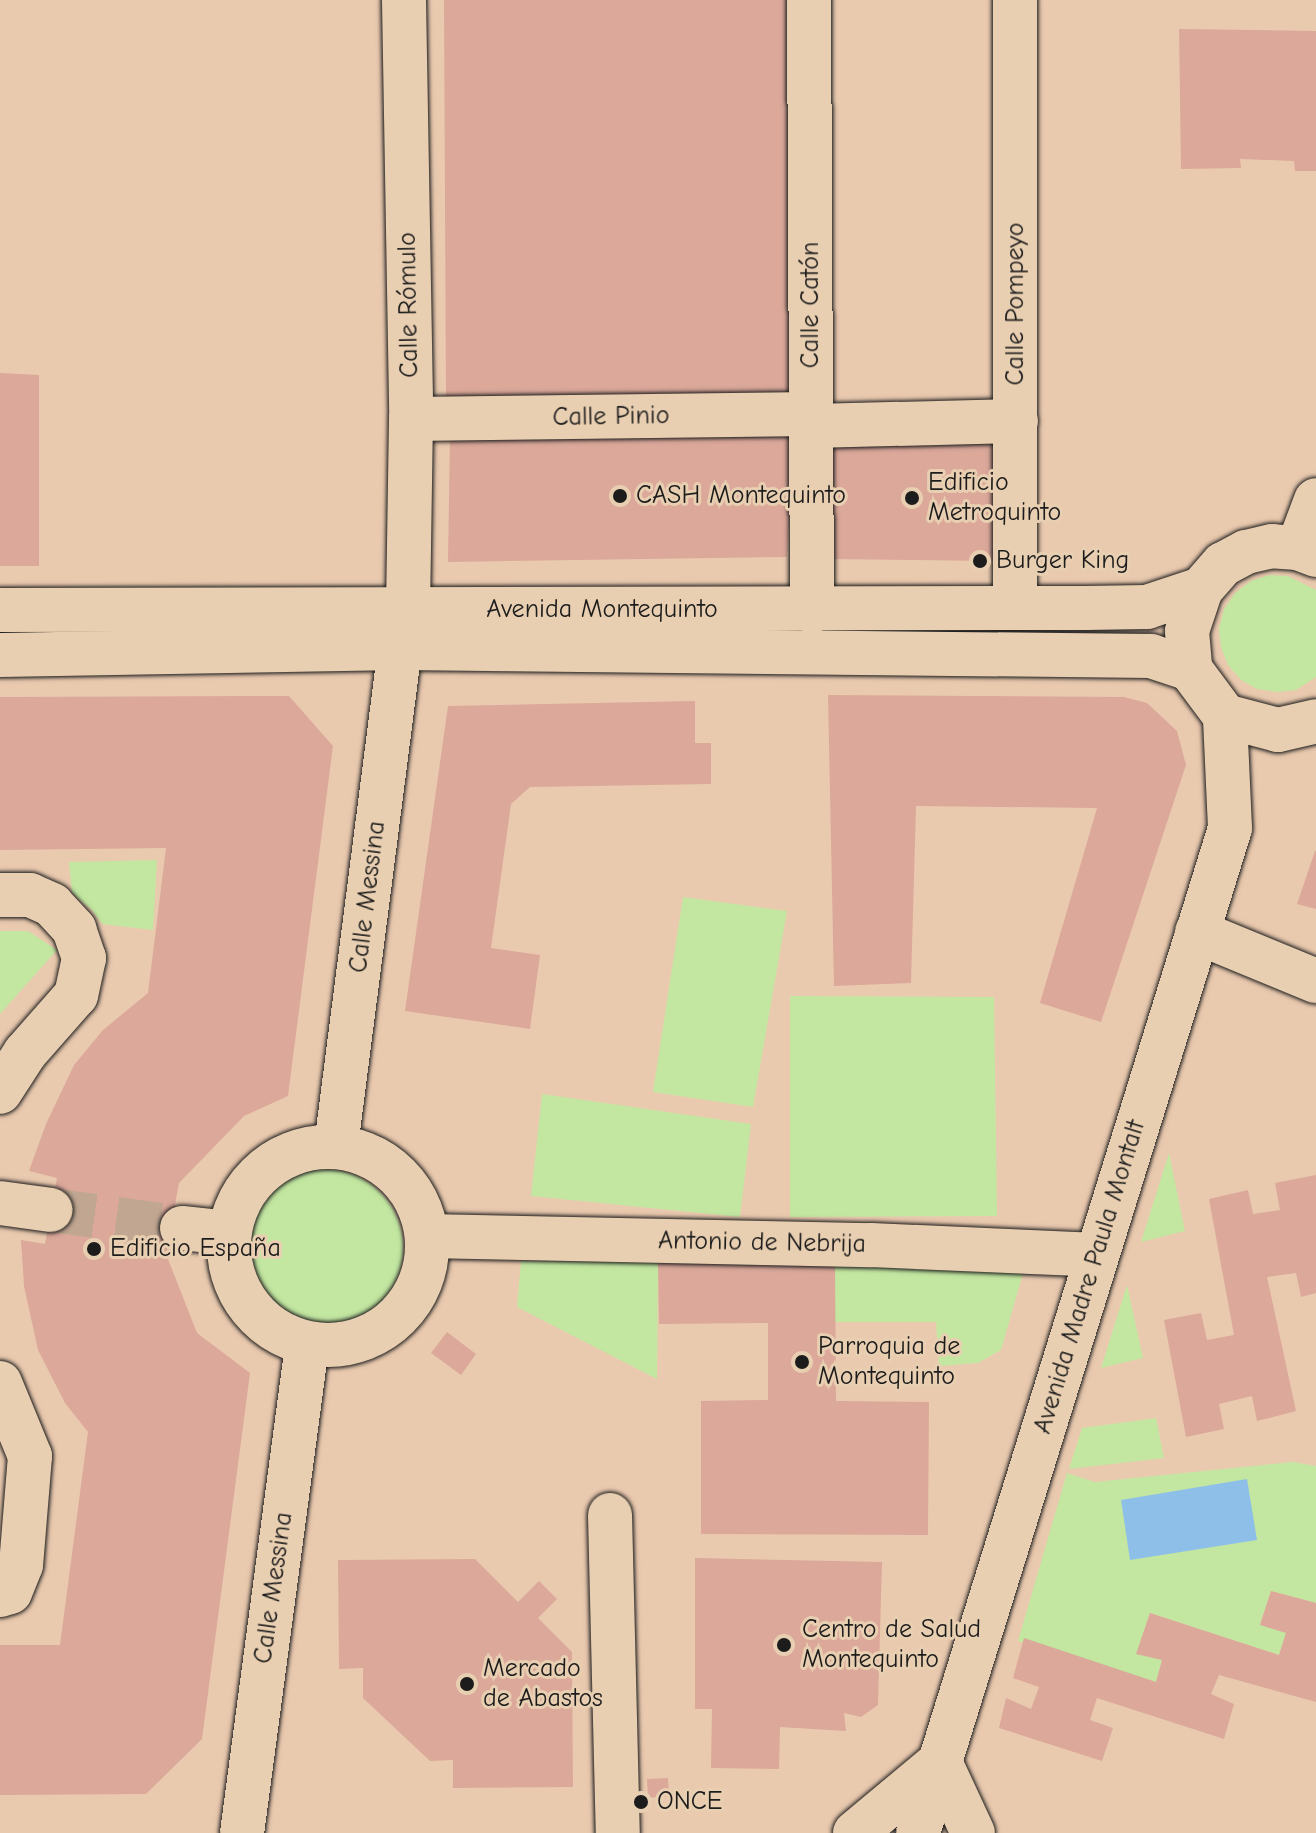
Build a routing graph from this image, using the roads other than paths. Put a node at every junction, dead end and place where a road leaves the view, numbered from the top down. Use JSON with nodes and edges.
{"nodes":[{"id":1,"x":404,"y":0,"type":"edge"},
{"id":2,"x":809,"y":0,"type":"edge"},
{"id":3,"x":1015,"y":0,"type":"edge"},
{"id":4,"x":411,"y":419,"type":"junction"},
{"id":5,"x":812,"y":420,"type":"junction"},
{"id":6,"x":1016,"y":421,"type":"junction"},
{"id":7,"x":1316,"y":500,"type":"edge"},
{"id":8,"x":1307,"y":551,"type":"edge"},
{"id":9,"x":1201,"y":589,"type":"junction"},
{"id":10,"x":1015,"y":608,"type":"junction"},
{"id":11,"x":0,"y":610,"type":"edge"},
{"id":12,"x":812,"y":611,"type":"junction"},
{"id":13,"x":404,"y":629,"type":"junction"},
{"id":14,"x":0,"y":655,"type":"edge"},
{"id":15,"x":1190,"y":669,"type":"junction"},
{"id":16,"x":1225,"y":716,"type":"junction"},
{"id":17,"x":1316,"y":721,"type":"edge"},
{"id":18,"x":0,"y":895,"type":"edge"},
{"id":19,"x":1197,"y":932,"type":"junction"},
{"id":20,"x":1316,"y":981,"type":"edge"},
{"id":21,"x":0,"y":1092,"type":"edge"},
{"id":22,"x":336,"y":1146,"type":"junction"},
{"id":23,"x":0,"y":1203,"type":"edge"},
{"id":24,"x":51,"y":1210,"type":"tunnel mouth"},
{"id":25,"x":182,"y":1228,"type":"tunnel mouth"},
{"id":26,"x":229,"y":1233,"type":"junction"},
{"id":27,"x":427,"y":1236,"type":"junction"},
{"id":28,"x":1097,"y":1255,"type":"junction"},
{"id":29,"x":307,"y":1343,"type":"junction"},
{"id":30,"x":0,"y":1383,"type":"edge"},
{"id":31,"x":610,"y":1515,"type":"dead end"},
{"id":32,"x":0,"y":1595,"type":"edge"},
{"id":33,"x":940,"y":1762,"type":"junction"},
{"id":34,"x":242,"y":1833,"type":"edge"},
{"id":35,"x":618,"y":1833,"type":"edge"},
{"id":36,"x":855,"y":1833,"type":"edge"},
{"id":37,"x":918,"y":1833,"type":"edge"},
{"id":38,"x":973,"y":1833,"type":"edge"}],
"edges":[{"from":1,"to":4,"type":"street","name":"Calle Rómulo"},
{"from":2,"to":5,"type":"street","name":"Calle Catón"},
{"from":3,"to":6,"type":"street","name":"Calle Pompeyo"},
{"from":4,"to":5,"type":"street","name":"Calle Pinio"},
{"from":4,"to":13,"type":"street","name":"Calle Rómulo"},
{"from":5,"to":6,"type":"street","name":"Calle Pinio"},
{"from":5,"to":12,"type":"street","name":"Calle Catón"},
{"from":6,"to":10,"type":"street","name":"Calle Pompeyo"},
{"from":7,"to":8,"type":"street"},
{"from":8,"to":9,"type":"street"},
{"from":9,"to":10,"type":"street","name":"Avenida Montequinto"},
{"from":9,"to":15,"type":"street"},
{"from":10,"to":12,"type":"street","name":"Avenida Montequinto"},
{"from":11,"to":13,"type":"street","name":"Avenida Montequinto"},
{"from":12,"to":13,"type":"street","name":"Avenida Montequinto"},
{"from":13,"to":14,"type":"street","name":"Avenida Montequinto"},
{"from":13,"to":15,"type":"street","name":"Avenida Montequinto"},
{"from":13,"to":22,"type":"street","name":"Calle Messina"},
{"from":15,"to":16,"type":"street"},
{"from":16,"to":17,"type":"street"},
{"from":16,"to":19,"type":"street","name":"Avenida Madre Paula Montalt"},
{"from":18,"to":21,"type":"street"},
{"from":19,"to":20,"type":"street"},
{"from":19,"to":28,"type":"street","name":"Avenida Madre Paula Montalt"},
{"from":22,"to":26,"type":"street"},
{"from":22,"to":27,"type":"street"},
{"from":23,"to":24,"type":"street"},
{"from":25,"to":26,"type":"street"},
{"from":26,"to":29,"type":"street"},
{"from":27,"to":28,"type":"street","name":"Antonio de Nebrija"},
{"from":27,"to":29,"type":"street"},
{"from":28,"to":33,"type":"street","name":"Avenida Madre Paula Montalt"},
{"from":29,"to":34,"type":"street","name":"Calle Messina"},
{"from":30,"to":32,"type":"street"},
{"from":31,"to":35,"type":"street"},
{"from":33,"to":36,"type":"street"},
{"from":33,"to":37,"type":"street","name":"Avenida Madre Paula Montalt"},
{"from":33,"to":38,"type":"street"}]}
